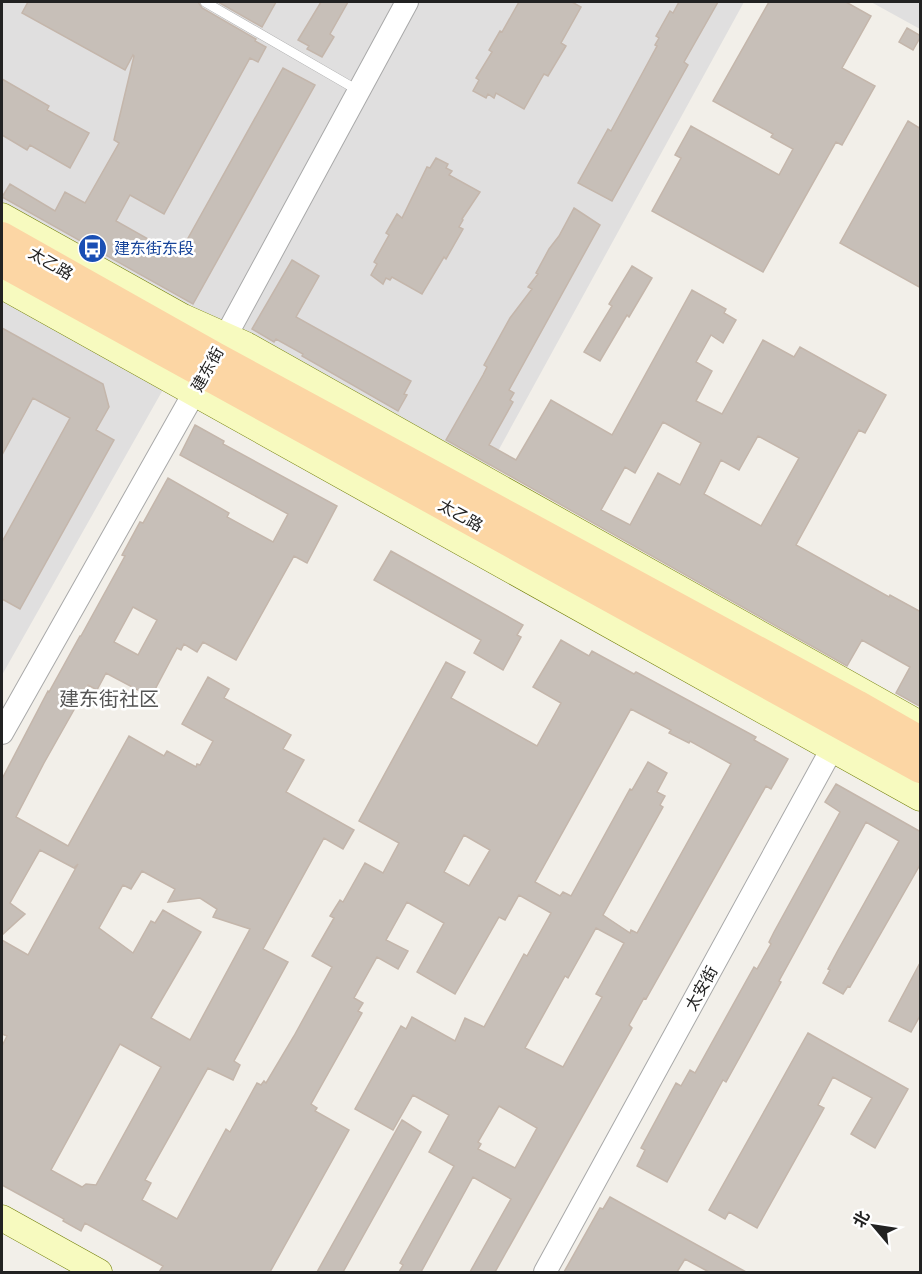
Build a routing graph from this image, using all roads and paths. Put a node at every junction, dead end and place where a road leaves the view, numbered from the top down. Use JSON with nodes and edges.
{"nodes":[{"id":1,"x":206,"y":2,"type":"edge"},
{"id":2,"x":407,"y":2,"type":"edge"},
{"id":3,"x":359,"y":91,"type":"junction"},
{"id":4,"x":2,"y":216,"type":"edge"},
{"id":5,"x":2,"y":236,"type":"edge"},
{"id":6,"x":2,"y":263,"type":"edge"},
{"id":7,"x":2,"y":286,"type":"edge"},
{"id":8,"x":210,"y":365,"type":"junction"},
{"id":9,"x":921,"y":724,"type":"edge"},
{"id":10,"x":844,"y":726,"type":"junction"},
{"id":11,"x":2,"y":734,"type":"edge"},
{"id":12,"x":921,"y":740,"type":"edge"},
{"id":13,"x":921,"y":769,"type":"edge"},
{"id":14,"x":921,"y":798,"type":"edge"},
{"id":15,"x":2,"y":1218,"type":"edge"},
{"id":16,"x":99,"y":1272,"type":"edge"},
{"id":17,"x":546,"y":1272,"type":"edge"}],
"edges":[{"from":1,"to":3,"type":"lane"},
{"from":2,"to":3,"type":"street","name":"建东街"},
{"from":3,"to":8,"type":"street","name":"建东街"},
{"from":4,"to":8,"type":"main road"},
{"from":5,"to":8,"type":"main road","name":"太乙路"},
{"from":6,"to":8,"type":"main road","name":"太乙路"},
{"from":7,"to":8,"type":"main road"},
{"from":8,"to":9,"type":"main road"},
{"from":8,"to":10,"type":"main road","name":"太乙路"},
{"from":8,"to":10,"type":"main road"},
{"from":8,"to":11,"type":"street","name":"建东街"},
{"from":10,"to":12,"type":"main road","name":"太乙路"},
{"from":10,"to":13,"type":"main road","name":"太乙路"},
{"from":10,"to":14,"type":"main road"},
{"from":10,"to":17,"type":"street","name":"太安街"},
{"from":15,"to":16,"type":"main road"}]}
